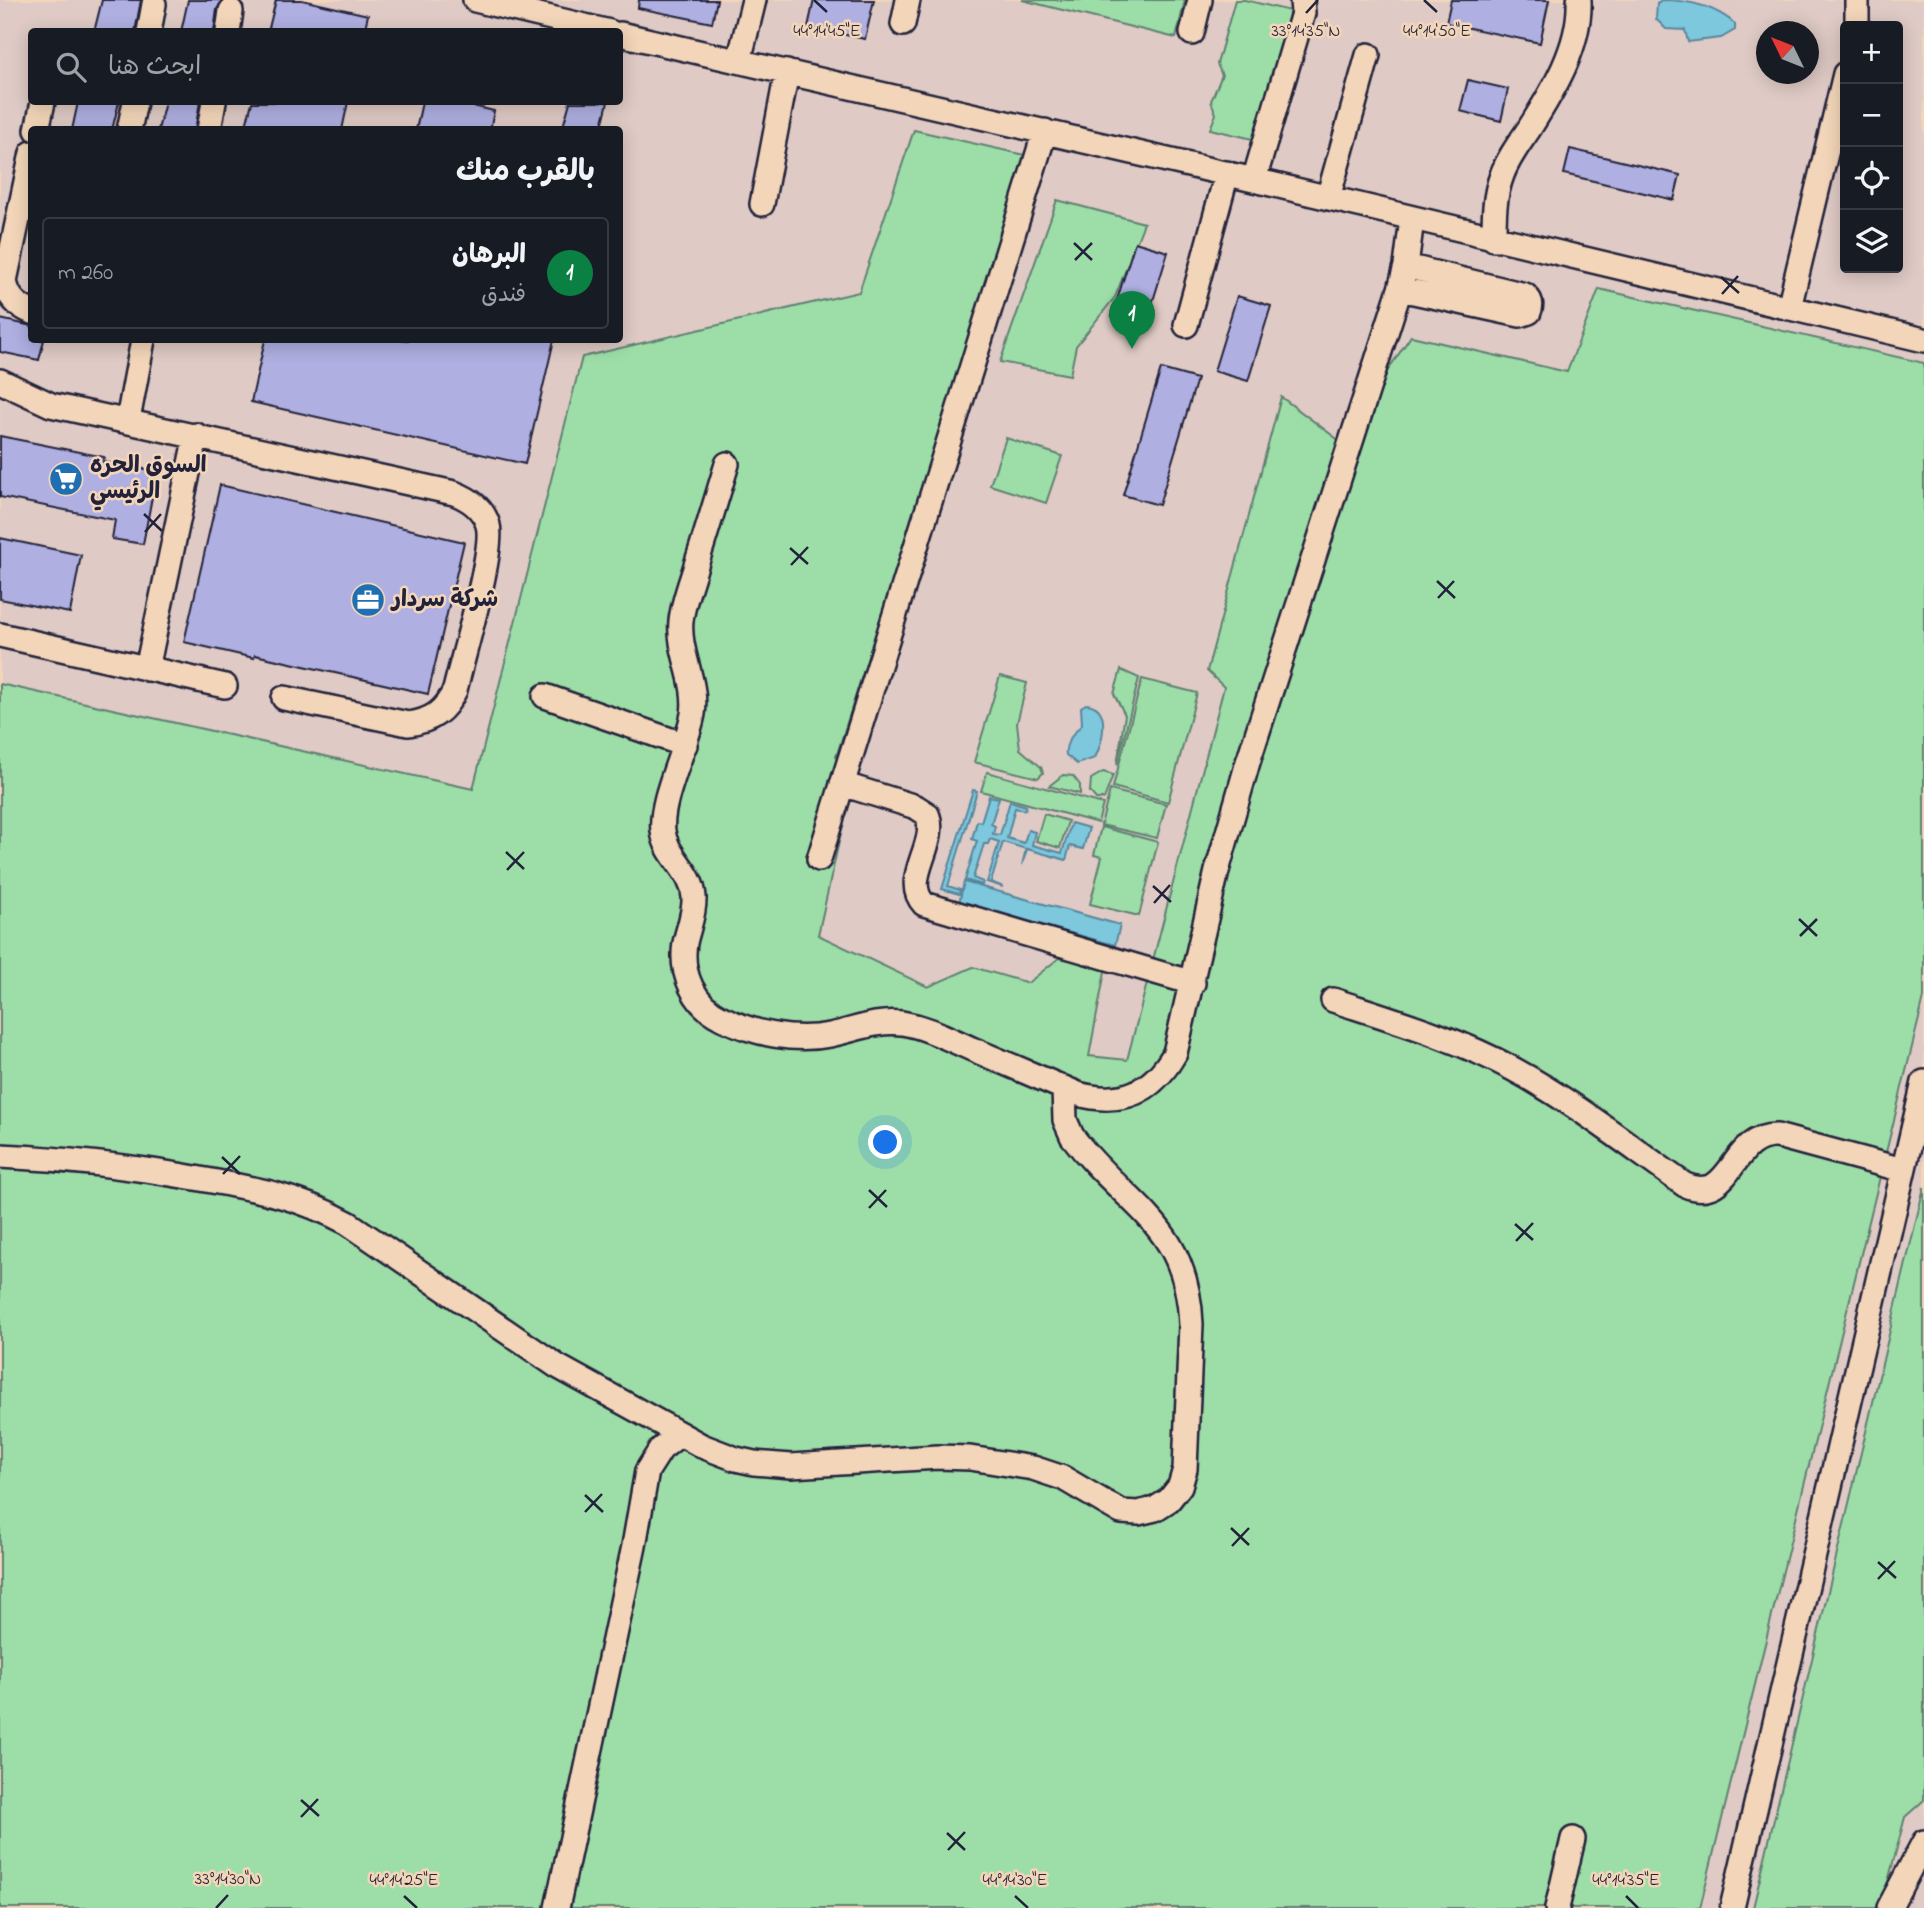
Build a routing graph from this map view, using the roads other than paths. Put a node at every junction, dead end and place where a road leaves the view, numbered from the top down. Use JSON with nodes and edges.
{"nodes":[{"id":1,"x":475,"y":0,"type":"edge"},
{"id":2,"x":754,"y":0,"type":"edge"},
{"id":3,"x":908,"y":0,"type":"edge"},
{"id":4,"x":1200,"y":0,"type":"edge"},
{"id":5,"x":1302,"y":0,"type":"edge"},
{"id":6,"x":1579,"y":0,"type":"edge"},
{"id":7,"x":1857,"y":0,"type":"edge"},
{"id":8,"x":155,"y":4,"type":"dead end"},
{"id":9,"x":1857,"y":21,"type":"edge"},
{"id":10,"x":903,"y":23,"type":"dead end"},
{"id":11,"x":150,"y":28,"type":"edge"},
{"id":12,"x":593,"y":28,"type":"edge"},
{"id":13,"x":1192,"y":33,"type":"dead end"},
{"id":14,"x":623,"y":35,"type":"edge"},
{"id":15,"x":1368,"y":55,"type":"dead end"},
{"id":16,"x":739,"y":61,"type":"junction"},
{"id":17,"x":787,"y":72,"type":"junction"},
{"id":18,"x":1843,"y":84,"type":"edge"},
{"id":19,"x":42,"y":105,"type":"edge"},
{"id":20,"x":134,"y":105,"type":"edge"},
{"id":21,"x":213,"y":105,"type":"edge"},
{"id":22,"x":38,"y":126,"type":"edge"},
{"id":23,"x":130,"y":126,"type":"edge"},
{"id":24,"x":210,"y":126,"type":"edge"},
{"id":25,"x":1045,"y":131,"type":"junction"},
{"id":26,"x":1227,"y":173,"type":"junction"},
{"id":27,"x":1254,"y":180,"type":"junction"},
{"id":28,"x":28,"y":190,"type":"edge"},
{"id":29,"x":1328,"y":198,"type":"junction"},
{"id":30,"x":762,"y":204,"type":"dead end"},
{"id":31,"x":1412,"y":219,"type":"junction"},
{"id":32,"x":24,"y":227,"type":"edge"},
{"id":33,"x":1494,"y":239,"type":"junction"},
{"id":34,"x":1406,"y":266,"type":"junction"},
{"id":35,"x":1400,"y":289,"type":"junction"},
{"id":36,"x":1789,"y":308,"type":"junction"},
{"id":37,"x":28,"y":310,"type":"edge"},
{"id":38,"x":1186,"y":325,"type":"dead end"},
{"id":39,"x":1924,"y":340,"type":"edge"},
{"id":40,"x":142,"y":343,"type":"edge"},
{"id":41,"x":0,"y":381,"type":"edge"},
{"id":42,"x":128,"y":420,"type":"junction"},
{"id":43,"x":196,"y":435,"type":"junction"},
{"id":44,"x":727,"y":464,"type":"dead end"},
{"id":45,"x":0,"y":635,"type":"edge"},
{"id":46,"x":147,"y":669,"type":"junction"},
{"id":47,"x":225,"y":686,"type":"dead end"},
{"id":48,"x":545,"y":696,"type":"dead end"},
{"id":49,"x":284,"y":698,"type":"dead end"},
{"id":50,"x":685,"y":745,"type":"junction"},
{"id":51,"x":842,"y":784,"type":"junction"},
{"id":52,"x":819,"y":859,"type":"dead end"},
{"id":53,"x":1193,"y":983,"type":"junction"},
{"id":54,"x":1334,"y":1000,"type":"dead end"},
{"id":55,"x":1924,"y":1082,"type":"edge"},
{"id":56,"x":1064,"y":1088,"type":"junction"},
{"id":57,"x":0,"y":1156,"type":"edge"},
{"id":58,"x":1903,"y":1170,"type":"junction"},
{"id":59,"x":680,"y":1434,"type":"junction"},
{"id":60,"x":1573,"y":1839,"type":"dead end"},
{"id":61,"x":1924,"y":1842,"type":"edge"},
{"id":62,"x":557,"y":1908,"type":"edge"},
{"id":63,"x":1557,"y":1908,"type":"edge"},
{"id":64,"x":1732,"y":1908,"type":"edge"},
{"id":65,"x":1888,"y":1908,"type":"edge"}],
"edges":[{"from":1,"to":12,"type":"lane"},
{"from":2,"to":16,"type":"lane"},
{"from":3,"to":10,"type":"lane"},
{"from":4,"to":13,"type":"lane"},
{"from":5,"to":27,"type":"lane"},
{"from":6,"to":33,"type":"lane"},
{"from":7,"to":9,"type":"lane"},
{"from":8,"to":11,"type":"lane"},
{"from":14,"to":16,"type":"lane"},
{"from":15,"to":29,"type":"lane"},
{"from":16,"to":17,"type":"lane"},
{"from":17,"to":25,"type":"lane"},
{"from":17,"to":30,"type":"lane"},
{"from":18,"to":36,"type":"lane"},
{"from":19,"to":22,"type":"lane"},
{"from":20,"to":23,"type":"lane"},
{"from":21,"to":24,"type":"lane"},
{"from":25,"to":26,"type":"lane"},
{"from":25,"to":51,"type":"lane"},
{"from":26,"to":27,"type":"lane"},
{"from":26,"to":38,"type":"lane"},
{"from":27,"to":29,"type":"lane"},
{"from":28,"to":32,"type":"lane"},
{"from":29,"to":31,"type":"lane"},
{"from":31,"to":33,"type":"lane"},
{"from":31,"to":34,"type":"lane"},
{"from":32,"to":37,"type":"lane"},
{"from":33,"to":36,"type":"lane"},
{"from":34,"to":35,"type":"lane"},
{"from":34,"to":35,"type":"lane"},
{"from":35,"to":53,"type":"lane"},
{"from":36,"to":39,"type":"lane"},
{"from":40,"to":42,"type":"lane"},
{"from":41,"to":42,"type":"lane"},
{"from":42,"to":43,"type":"lane"},
{"from":43,"to":46,"type":"lane"},
{"from":43,"to":49,"type":"lane"},
{"from":44,"to":50,"type":"lane"},
{"from":45,"to":46,"type":"lane"},
{"from":46,"to":47,"type":"lane"},
{"from":48,"to":50,"type":"lane"},
{"from":50,"to":56,"type":"lane"},
{"from":51,"to":52,"type":"lane"},
{"from":51,"to":53,"type":"lane"},
{"from":53,"to":56,"type":"lane"},
{"from":54,"to":58,"type":"lane"},
{"from":55,"to":58,"type":"lane"},
{"from":56,"to":59,"type":"lane"},
{"from":57,"to":59,"type":"lane"},
{"from":58,"to":64,"type":"lane"},
{"from":59,"to":62,"type":"lane"},
{"from":60,"to":63,"type":"lane"},
{"from":61,"to":65,"type":"lane"}]}
